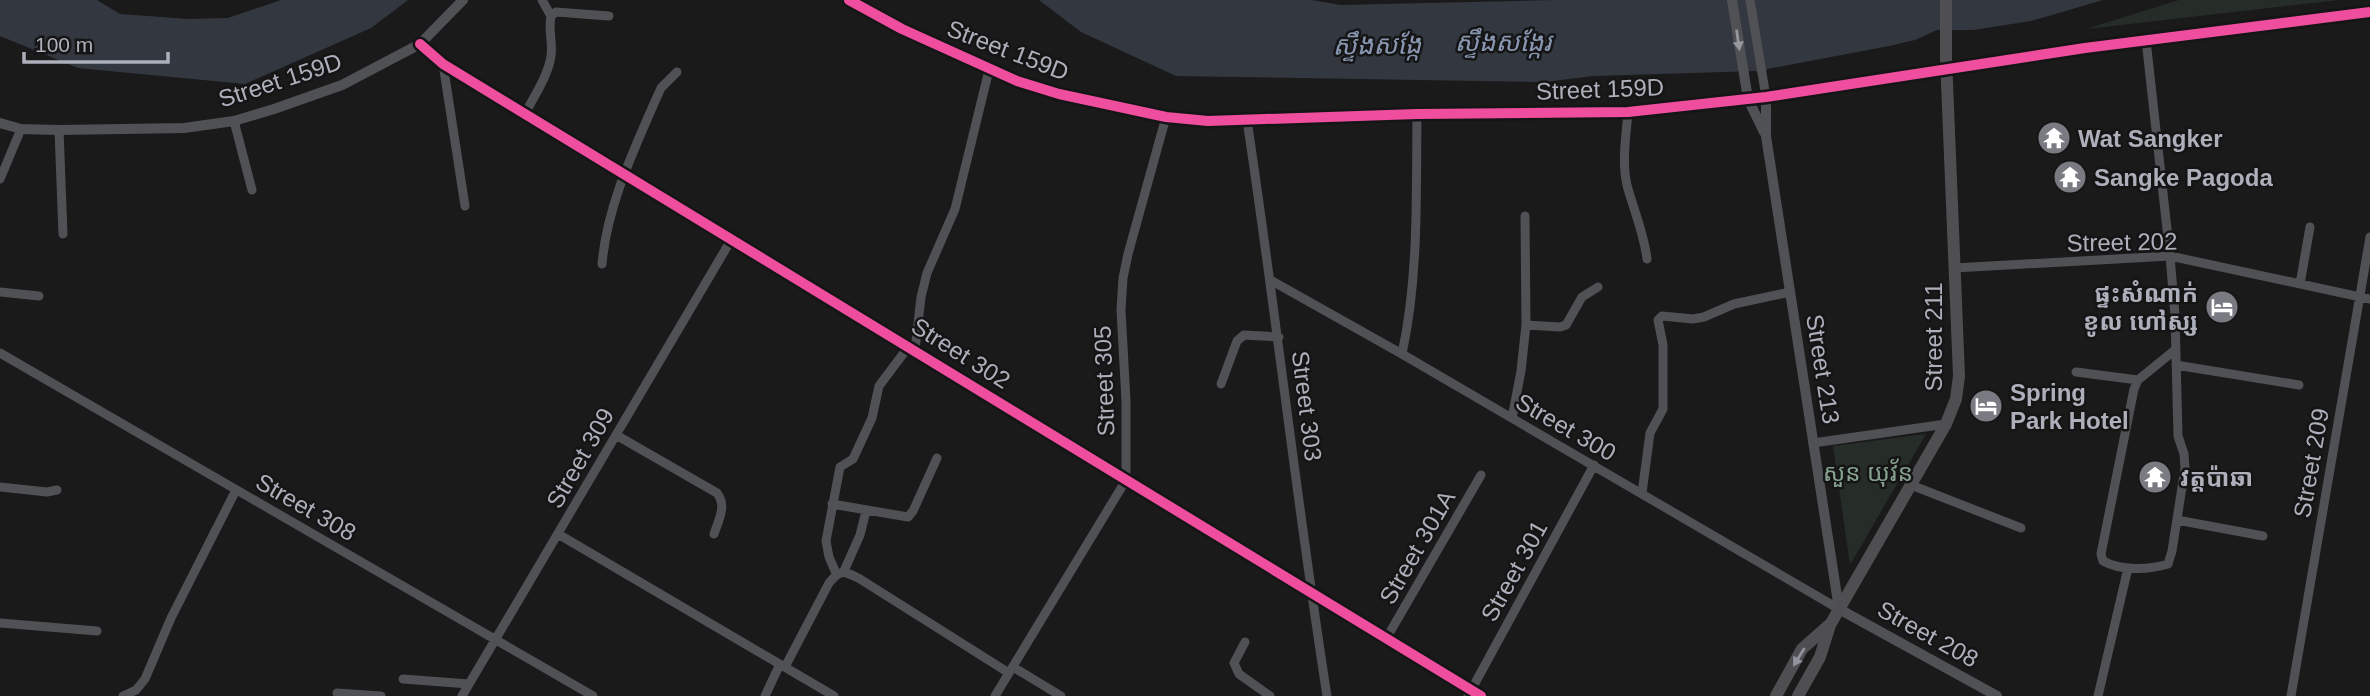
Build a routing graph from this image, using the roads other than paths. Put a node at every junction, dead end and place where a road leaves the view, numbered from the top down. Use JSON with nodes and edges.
{"nodes":[{"id":1,"x":463,"y":0,"type":"edge"},
{"id":2,"x":542,"y":0,"type":"edge"},
{"id":3,"x":849,"y":0,"type":"edge"},
{"id":4,"x":1732,"y":0,"type":"edge"},
{"id":5,"x":1751,"y":0,"type":"edge"},
{"id":6,"x":1946,"y":0,"type":"edge"},
{"id":7,"x":2370,"y":12,"type":"edge"},
{"id":8,"x":551,"y":16,"type":"junction"},
{"id":9,"x":609,"y":16,"type":"dead end"},
{"id":10,"x":2146,"y":40,"type":"junction"},
{"id":11,"x":420,"y":44,"type":"junction"},
{"id":12,"x":443,"y":64,"type":"junction"},
{"id":13,"x":1946,"y":64,"type":"junction"},
{"id":14,"x":989,"y":70,"type":"junction"},
{"id":15,"x":677,"y":72,"type":"dead end"},
{"id":16,"x":1766,"y":97,"type":"junction"},
{"id":17,"x":1748,"y":99,"type":"junction"},
{"id":18,"x":1628,"y":112,"type":"junction"},
{"id":19,"x":525,"y":114,"type":"junction"},
{"id":20,"x":1417,"y":114,"type":"junction"},
{"id":21,"x":1166,"y":117,"type":"junction"},
{"id":22,"x":1248,"y":120,"type":"junction"},
{"id":23,"x":234,"y":121,"type":"junction"},
{"id":24,"x":0,"y":123,"type":"edge"},
{"id":25,"x":21,"y":129,"type":"junction"},
{"id":26,"x":59,"y":130,"type":"junction"},
{"id":27,"x":1766,"y":136,"type":"junction"},
{"id":28,"x":624,"y":174,"type":"junction"},
{"id":29,"x":0,"y":179,"type":"edge"},
{"id":30,"x":252,"y":190,"type":"dead end"},
{"id":31,"x":465,"y":205,"type":"dead end"},
{"id":32,"x":1525,"y":216,"type":"dead end"},
{"id":33,"x":2310,"y":227,"type":"dead end"},
{"id":34,"x":63,"y":233,"type":"dead end"},
{"id":35,"x":2370,"y":237,"type":"edge"},
{"id":36,"x":731,"y":240,"type":"junction"},
{"id":37,"x":2170,"y":256,"type":"junction"},
{"id":38,"x":1647,"y":259,"type":"dead end"},
{"id":39,"x":602,"y":264,"type":"dead end"},
{"id":40,"x":1954,"y":268,"type":"junction"},
{"id":41,"x":1272,"y":281,"type":"junction"},
{"id":42,"x":2300,"y":284,"type":"junction"},
{"id":43,"x":1598,"y":287,"type":"dead end"},
{"id":44,"x":0,"y":292,"type":"edge"},
{"id":45,"x":1790,"y":292,"type":"junction"},
{"id":46,"x":39,"y":296,"type":"dead end"},
{"id":47,"x":2359,"y":296,"type":"junction"},
{"id":48,"x":2370,"y":299,"type":"edge"},
{"id":49,"x":1526,"y":325,"type":"junction"},
{"id":50,"x":1279,"y":337,"type":"junction"},
{"id":51,"x":912,"y":348,"type":"junction"},
{"id":52,"x":2175,"y":350,"type":"junction"},
{"id":53,"x":0,"y":353,"type":"edge"},
{"id":54,"x":1402,"y":354,"type":"junction"},
{"id":55,"x":2176,"y":365,"type":"junction"},
{"id":56,"x":2076,"y":372,"type":"dead end"},
{"id":57,"x":2138,"y":380,"type":"junction"},
{"id":58,"x":1221,"y":384,"type":"dead end"},
{"id":59,"x":2299,"y":385,"type":"dead end"},
{"id":60,"x":1511,"y":418,"type":"junction"},
{"id":61,"x":1946,"y":424,"type":"junction"},
{"id":62,"x":616,"y":435,"type":"junction"},
{"id":63,"x":1813,"y":443,"type":"junction"},
{"id":64,"x":937,"y":458,"type":"dead end"},
{"id":65,"x":1594,"y":465,"type":"junction"},
{"id":66,"x":1481,"y":474,"type":"dead end"},
{"id":67,"x":1126,"y":480,"type":"junction"},
{"id":68,"x":1911,"y":485,"type":"junction"},
{"id":69,"x":0,"y":487,"type":"edge"},
{"id":70,"x":57,"y":490,"type":"dead end"},
{"id":71,"x":236,"y":490,"type":"junction"},
{"id":72,"x":1642,"y":493,"type":"junction"},
{"id":73,"x":832,"y":504,"type":"junction"},
{"id":74,"x":866,"y":511,"type":"junction"},
{"id":75,"x":2177,"y":520,"type":"junction"},
{"id":76,"x":2021,"y":528,"type":"dead end"},
{"id":77,"x":558,"y":534,"type":"junction"},
{"id":78,"x":714,"y":534,"type":"dead end"},
{"id":79,"x":2263,"y":536,"type":"dead end"},
{"id":80,"x":2128,"y":568,"type":"junction"},
{"id":81,"x":840,"y":572,"type":"junction"},
{"id":82,"x":1311,"y":593,"type":"junction"},
{"id":83,"x":1839,"y":608,"type":"junction"},
{"id":84,"x":0,"y":624,"type":"edge"},
{"id":85,"x":1830,"y":625,"type":"junction"},
{"id":86,"x":97,"y":631,"type":"dead end"},
{"id":87,"x":496,"y":639,"type":"junction"},
{"id":88,"x":1387,"y":639,"type":"junction"},
{"id":89,"x":1245,"y":642,"type":"dead end"},
{"id":90,"x":782,"y":666,"type":"junction"},
{"id":91,"x":1011,"y":670,"type":"junction"},
{"id":92,"x":403,"y":678,"type":"dead end"},
{"id":93,"x":469,"y":684,"type":"junction"},
{"id":94,"x":337,"y":693,"type":"dead end"},
{"id":95,"x":1470,"y":693,"type":"edge"},
{"id":96,"x":123,"y":696,"type":"edge"},
{"id":97,"x":381,"y":696,"type":"edge"},
{"id":98,"x":462,"y":696,"type":"edge"},
{"id":99,"x":593,"y":696,"type":"edge"},
{"id":100,"x":765,"y":696,"type":"edge"},
{"id":101,"x":834,"y":696,"type":"edge"},
{"id":102,"x":995,"y":696,"type":"edge"},
{"id":103,"x":1061,"y":696,"type":"edge"},
{"id":104,"x":1270,"y":696,"type":"edge"},
{"id":105,"x":1327,"y":696,"type":"edge"},
{"id":106,"x":1481,"y":696,"type":"edge"},
{"id":107,"x":1776,"y":696,"type":"edge"},
{"id":108,"x":1798,"y":696,"type":"edge"},
{"id":109,"x":1997,"y":696,"type":"edge"},
{"id":110,"x":2098,"y":696,"type":"edge"},
{"id":111,"x":2291,"y":696,"type":"edge"}],
"edges":[{"from":1,"to":11,"type":"street","name":"Street 159D"},
{"from":2,"to":8,"type":"street"},
{"from":3,"to":14,"type":"street","name":"Street 159D"},
{"from":4,"to":17,"type":"street","name":"Street 213","one_way":true},
{"from":5,"to":16,"type":"street","name":"Street 213"},
{"from":6,"to":13,"type":"main road","name":"Street 211"},
{"from":7,"to":10,"type":"street","name":"Street 159D"},
{"from":8,"to":9,"type":"street"},
{"from":8,"to":19,"type":"street"},
{"from":10,"to":13,"type":"street","name":"Street 159D"},
{"from":10,"to":37,"type":"street"},
{"from":11,"to":12,"type":"street","name":"Street 302"},
{"from":11,"to":23,"type":"street","name":"Street 159D"},
{"from":12,"to":19,"type":"street","name":"Street 302"},
{"from":12,"to":31,"type":"street"},
{"from":13,"to":16,"type":"street","name":"Street 159D"},
{"from":13,"to":40,"type":"main road","name":"Street 211"},
{"from":14,"to":21,"type":"street","name":"Street 159D"},
{"from":14,"to":51,"type":"street"},
{"from":15,"to":28,"type":"street"},
{"from":16,"to":17,"type":"street","name":"Street 159D"},
{"from":16,"to":27,"type":"street","name":"Street 213"},
{"from":17,"to":18,"type":"street","name":"Street 159D"},
{"from":17,"to":27,"type":"street","name":"Street 213"},
{"from":18,"to":20,"type":"street","name":"Street 159D"},
{"from":18,"to":38,"type":"street"},
{"from":19,"to":28,"type":"street","name":"Street 302"},
{"from":20,"to":22,"type":"street","name":"Street 159D"},
{"from":20,"to":54,"type":"street"},
{"from":21,"to":22,"type":"street","name":"Street 159D"},
{"from":21,"to":67,"type":"street","name":"Street 305"},
{"from":22,"to":41,"type":"street","name":"Street 303"},
{"from":23,"to":26,"type":"street","name":"Street 159D"},
{"from":23,"to":30,"type":"street"},
{"from":24,"to":25,"type":"street","name":"Street 159D"},
{"from":25,"to":26,"type":"street","name":"Street 159D"},
{"from":25,"to":29,"type":"street"},
{"from":26,"to":34,"type":"street"},
{"from":27,"to":45,"type":"street","name":"Street 213"},
{"from":28,"to":36,"type":"street","name":"Street 302"},
{"from":28,"to":39,"type":"street"},
{"from":32,"to":49,"type":"street"},
{"from":33,"to":42,"type":"street"},
{"from":35,"to":47,"type":"street","name":"Street 209"},
{"from":36,"to":51,"type":"street","name":"Street 302"},
{"from":36,"to":62,"type":"street","name":"Street 309"},
{"from":37,"to":40,"type":"street","name":"Street 202"},
{"from":37,"to":42,"type":"street","name":"Street 202"},
{"from":37,"to":52,"type":"street"},
{"from":40,"to":61,"type":"main road","name":"Street 211"},
{"from":41,"to":50,"type":"street","name":"Street 303"},
{"from":41,"to":54,"type":"street","name":"Street 300"},
{"from":42,"to":47,"type":"street","name":"Street 202"},
{"from":43,"to":49,"type":"street"},
{"from":44,"to":46,"type":"street"},
{"from":45,"to":63,"type":"street","name":"Street 213"},
{"from":45,"to":72,"type":"street"},
{"from":47,"to":48,"type":"street","name":"Street 202"},
{"from":47,"to":111,"type":"street","name":"Street 209"},
{"from":49,"to":60,"type":"street"},
{"from":50,"to":58,"type":"street"},
{"from":50,"to":82,"type":"street","name":"Street 303"},
{"from":51,"to":67,"type":"street","name":"Street 302"},
{"from":51,"to":73,"type":"street"},
{"from":52,"to":55,"type":"street"},
{"from":52,"to":57,"type":"street"},
{"from":53,"to":71,"type":"street","name":"Street 308"},
{"from":54,"to":60,"type":"street","name":"Street 300"},
{"from":55,"to":59,"type":"street"},
{"from":55,"to":75,"type":"street"},
{"from":56,"to":57,"type":"street"},
{"from":57,"to":80,"type":"street"},
{"from":60,"to":65,"type":"street","name":"Street 300"},
{"from":61,"to":63,"type":"street"},
{"from":61,"to":68,"type":"main road","name":"Street 211"},
{"from":62,"to":77,"type":"street","name":"Street 309"},
{"from":62,"to":78,"type":"street"},
{"from":63,"to":83,"type":"street","name":"Street 213"},
{"from":64,"to":74,"type":"street"},
{"from":65,"to":72,"type":"street","name":"Street 300"},
{"from":65,"to":95,"type":"street","name":"Street 301"},
{"from":66,"to":88,"type":"street","name":"Street 301A"},
{"from":67,"to":82,"type":"street","name":"Street 302"},
{"from":67,"to":91,"type":"street"},
{"from":68,"to":76,"type":"street"},
{"from":68,"to":83,"type":"main road","name":"Street 211"},
{"from":69,"to":70,"type":"street"},
{"from":71,"to":87,"type":"street","name":"Street 308"},
{"from":71,"to":96,"type":"street"},
{"from":72,"to":83,"type":"street","name":"Street 300"},
{"from":73,"to":74,"type":"street"},
{"from":73,"to":81,"type":"street"},
{"from":74,"to":81,"type":"street"},
{"from":75,"to":79,"type":"street"},
{"from":75,"to":80,"type":"street"},
{"from":77,"to":87,"type":"street","name":"Street 309"},
{"from":77,"to":90,"type":"street"},
{"from":80,"to":110,"type":"street"},
{"from":81,"to":90,"type":"street"},
{"from":81,"to":91,"type":"street"},
{"from":82,"to":88,"type":"street","name":"Street 302"},
{"from":82,"to":105,"type":"street","name":"Street 303"},
{"from":83,"to":85,"type":"main road","name":"Street 211"},
{"from":83,"to":109,"type":"street","name":"Street 208"},
{"from":84,"to":86,"type":"street"},
{"from":85,"to":107,"type":"main road","name":"Street 211","one_way":true},
{"from":85,"to":108,"type":"main road","name":"Street 211"},
{"from":87,"to":93,"type":"street","name":"Street 309"},
{"from":87,"to":99,"type":"street","name":"Street 308"},
{"from":88,"to":95,"type":"street","name":"Street 302"},
{"from":89,"to":104,"type":"street"},
{"from":90,"to":100,"type":"street"},
{"from":90,"to":101,"type":"street"},
{"from":91,"to":102,"type":"street"},
{"from":91,"to":103,"type":"street"},
{"from":92,"to":93,"type":"street"},
{"from":93,"to":98,"type":"street","name":"Street 309"},
{"from":94,"to":97,"type":"street"},
{"from":95,"to":106,"type":"street","name":"Street 302"}]}
